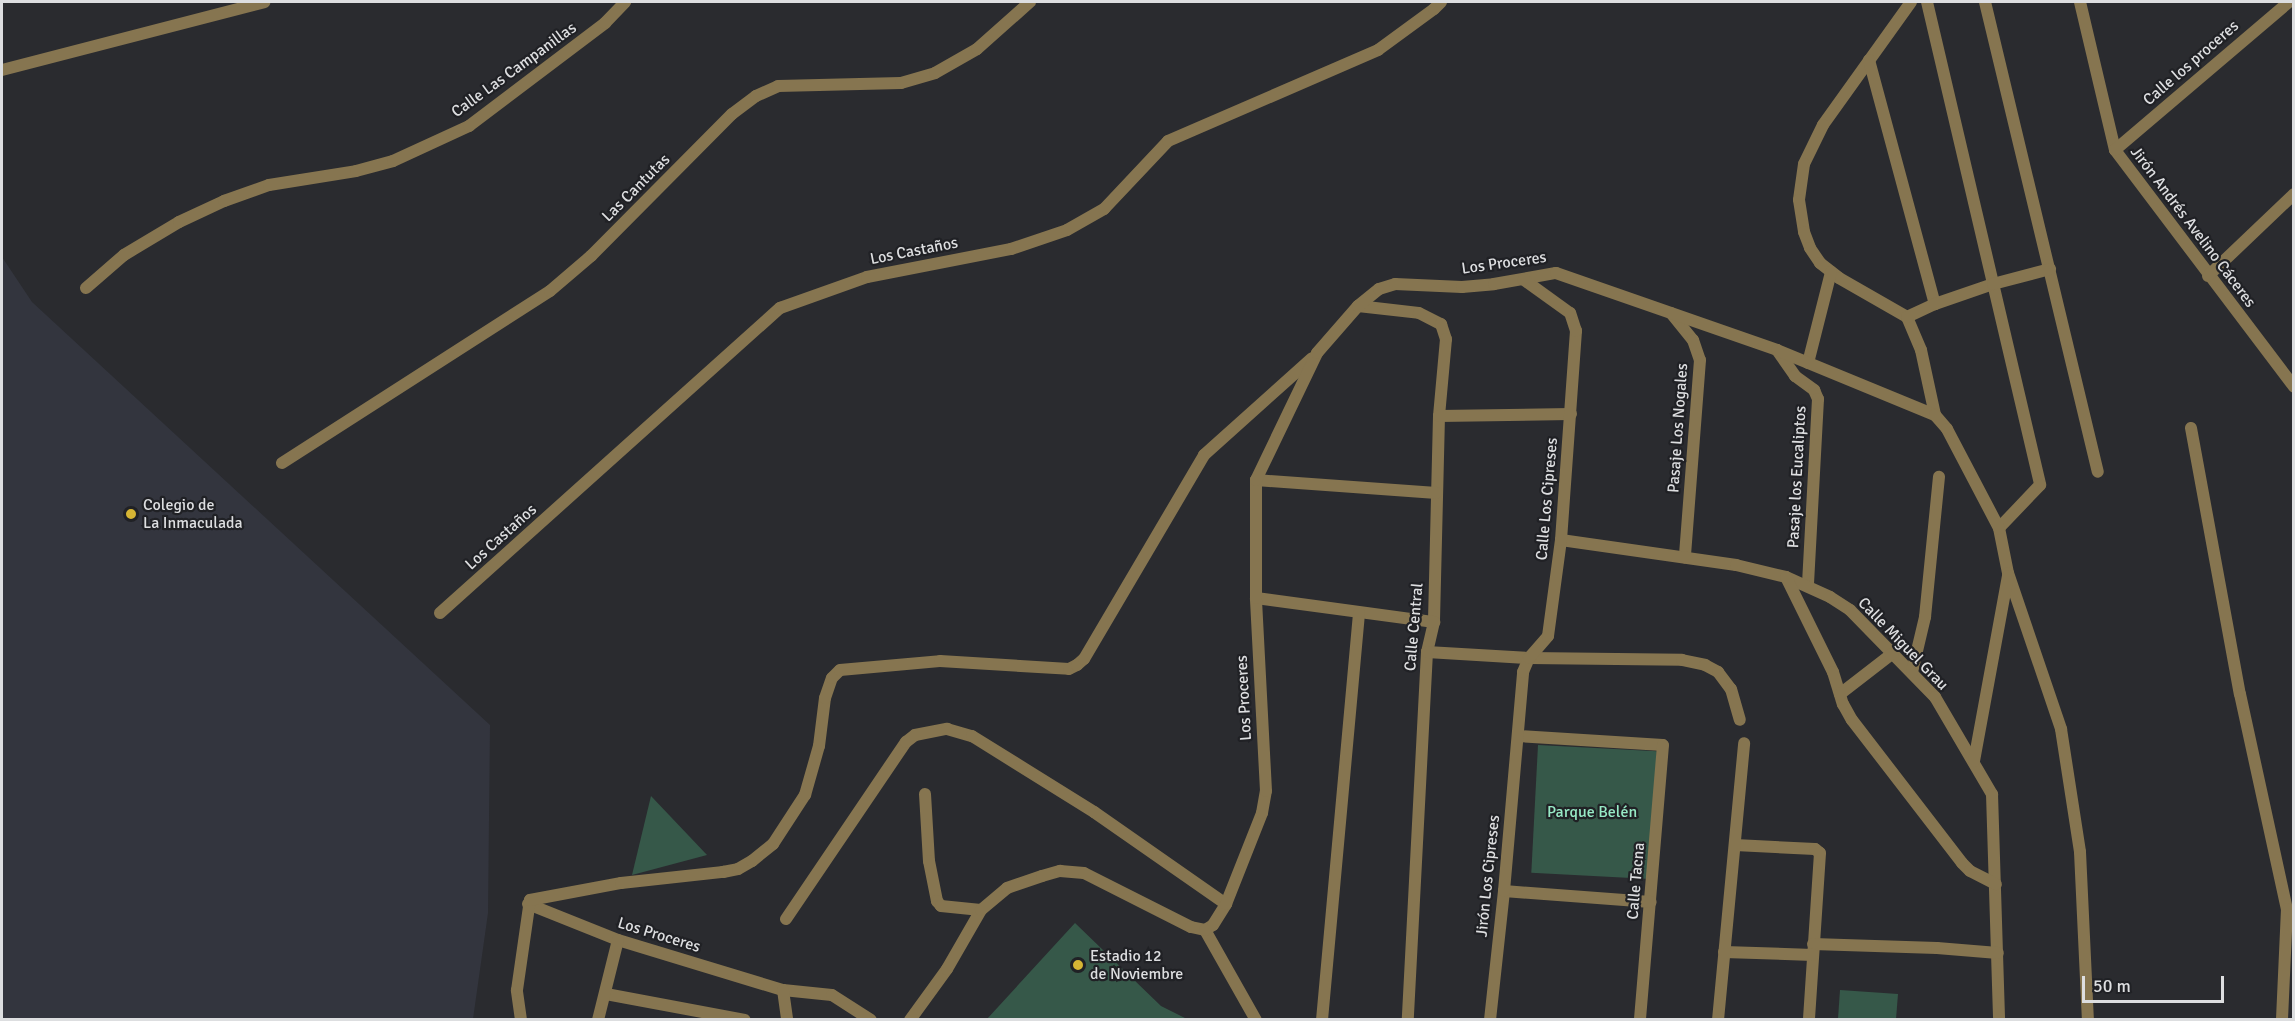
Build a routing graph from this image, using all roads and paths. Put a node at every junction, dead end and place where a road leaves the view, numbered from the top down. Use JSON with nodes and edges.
{"nodes":[{"id":1,"x":264,"y":2,"type":"edge"},
{"id":2,"x":625,"y":2,"type":"edge"},
{"id":3,"x":1030,"y":2,"type":"edge"},
{"id":4,"x":1440,"y":2,"type":"edge"},
{"id":5,"x":1911,"y":2,"type":"edge"},
{"id":6,"x":1927,"y":2,"type":"edge"},
{"id":7,"x":1985,"y":2,"type":"edge"},
{"id":8,"x":2080,"y":2,"type":"edge"},
{"id":9,"x":2291,"y":2,"type":"edge"},
{"id":10,"x":244,"y":4,"type":"edge"},
{"id":11,"x":1869,"y":60,"type":"junction"},
{"id":12,"x":2,"y":70,"type":"edge"},
{"id":13,"x":2115,"y":150,"type":"junction"},
{"id":14,"x":2294,"y":194,"type":"edge"},
{"id":15,"x":2050,"y":269,"type":"junction"},
{"id":16,"x":1831,"y":272,"type":"junction"},
{"id":17,"x":2208,"y":276,"type":"junction"},
{"id":18,"x":1524,"y":280,"type":"junction"},
{"id":19,"x":1993,"y":284,"type":"junction"},
{"id":20,"x":86,"y":288,"type":"dead end"},
{"id":21,"x":1935,"y":304,"type":"junction"},
{"id":22,"x":1358,"y":306,"type":"junction"},
{"id":23,"x":1670,"y":312,"type":"junction"},
{"id":24,"x":1907,"y":317,"type":"junction"},
{"id":25,"x":1777,"y":350,"type":"junction"},
{"id":26,"x":1317,"y":353,"type":"junction"},
{"id":27,"x":1808,"y":363,"type":"junction"},
{"id":28,"x":2294,"y":387,"type":"edge"},
{"id":29,"x":1571,"y":414,"type":"junction"},
{"id":30,"x":1935,"y":415,"type":"junction"},
{"id":31,"x":1439,"y":416,"type":"junction"},
{"id":32,"x":2191,"y":428,"type":"dead end"},
{"id":33,"x":282,"y":463,"type":"dead end"},
{"id":34,"x":2098,"y":472,"type":"dead end"},
{"id":35,"x":1939,"y":477,"type":"dead end"},
{"id":36,"x":1256,"y":480,"type":"junction"},
{"id":37,"x":1437,"y":494,"type":"junction"},
{"id":38,"x":1999,"y":528,"type":"junction"},
{"id":39,"x":1561,"y":540,"type":"junction"},
{"id":40,"x":1684,"y":557,"type":"junction"},
{"id":41,"x":2008,"y":573,"type":"junction"},
{"id":42,"x":1786,"y":577,"type":"junction"},
{"id":43,"x":1808,"y":586,"type":"junction"},
{"id":44,"x":1256,"y":598,"type":"junction"},
{"id":45,"x":440,"y":613,"type":"dead end"},
{"id":46,"x":1359,"y":614,"type":"junction"},
{"id":47,"x":1434,"y":622,"type":"junction"},
{"id":48,"x":1427,"y":652,"type":"junction"},
{"id":49,"x":1893,"y":653,"type":"junction"},
{"id":50,"x":1529,"y":658,"type":"junction"},
{"id":51,"x":1912,"y":672,"type":"junction"},
{"id":52,"x":1840,"y":694,"type":"junction"},
{"id":53,"x":1740,"y":720,"type":"dead end"},
{"id":54,"x":1518,"y":736,"type":"junction"},
{"id":55,"x":1744,"y":743,"type":"dead end"},
{"id":56,"x":1974,"y":761,"type":"junction"},
{"id":57,"x":925,"y":794,"type":"dead end"},
{"id":58,"x":1735,"y":845,"type":"junction"},
{"id":59,"x":1996,"y":884,"type":"junction"},
{"id":60,"x":1504,"y":891,"type":"junction"},
{"id":61,"x":1651,"y":902,"type":"junction"},
{"id":62,"x":528,"y":904,"type":"junction"},
{"id":63,"x":1226,"y":904,"type":"junction"},
{"id":64,"x":2290,"y":909,"type":"edge"},
{"id":65,"x":981,"y":910,"type":"junction"},
{"id":66,"x":786,"y":919,"type":"dead end"},
{"id":67,"x":1205,"y":930,"type":"junction"},
{"id":68,"x":618,"y":940,"type":"junction"},
{"id":69,"x":1813,"y":950,"type":"junction"},
{"id":70,"x":1724,"y":952,"type":"junction"},
{"id":71,"x":1998,"y":953,"type":"junction"},
{"id":72,"x":783,"y":990,"type":"junction"},
{"id":73,"x":606,"y":994,"type":"junction"},
{"id":74,"x":520,"y":1020,"type":"edge"},
{"id":75,"x":598,"y":1020,"type":"edge"},
{"id":76,"x":746,"y":1020,"type":"edge"},
{"id":77,"x":787,"y":1020,"type":"edge"},
{"id":78,"x":871,"y":1020,"type":"edge"},
{"id":79,"x":910,"y":1020,"type":"edge"},
{"id":80,"x":1256,"y":1020,"type":"edge"},
{"id":81,"x":1322,"y":1020,"type":"edge"},
{"id":82,"x":1408,"y":1020,"type":"edge"},
{"id":83,"x":1490,"y":1020,"type":"edge"},
{"id":84,"x":1640,"y":1020,"type":"edge"},
{"id":85,"x":1718,"y":1020,"type":"edge"},
{"id":86,"x":1809,"y":1020,"type":"edge"},
{"id":87,"x":2000,"y":1020,"type":"edge"},
{"id":88,"x":2088,"y":1020,"type":"edge"},
{"id":89,"x":2282,"y":1020,"type":"edge"}],
"edges":[{"from":1,"to":10,"type":"street"},
{"from":2,"to":20,"type":"street","name":"Calle Las Campanillas"},
{"from":3,"to":33,"type":"street","name":"Las Cantutas"},
{"from":4,"to":45,"type":"street","name":"Los Castaños"},
{"from":5,"to":11,"type":"street"},
{"from":6,"to":19,"type":"street"},
{"from":7,"to":15,"type":"street"},
{"from":8,"to":13,"type":"street","name":"Jirón Andrés Avelino Cáceres"},
{"from":9,"to":13,"type":"street","name":"Calle los proceres"},
{"from":10,"to":12,"type":"street"},
{"from":11,"to":16,"type":"street"},
{"from":11,"to":21,"type":"street"},
{"from":13,"to":17,"type":"street","name":"Jirón Andrés Avelino Cáceres"},
{"from":14,"to":17,"type":"street"},
{"from":15,"to":19,"type":"street"},
{"from":15,"to":34,"type":"street"},
{"from":16,"to":24,"type":"street"},
{"from":16,"to":27,"type":"street"},
{"from":17,"to":28,"type":"street","name":"Jirón Andrés Avelino Cáceres"},
{"from":18,"to":22,"type":"street","name":"Los Proceres"},
{"from":18,"to":23,"type":"street","name":"Los Proceres"},
{"from":18,"to":29,"type":"street","name":"Calle Los Cipreses"},
{"from":19,"to":21,"type":"street"},
{"from":19,"to":38,"type":"street"},
{"from":21,"to":24,"type":"street"},
{"from":22,"to":26,"type":"street","name":"Los Proceres"},
{"from":22,"to":31,"type":"street","name":"Calle Central"},
{"from":23,"to":25,"type":"street"},
{"from":23,"to":40,"type":"street","name":"Pasaje Los Nogales"},
{"from":24,"to":30,"type":"street"},
{"from":25,"to":27,"type":"street"},
{"from":25,"to":43,"type":"street","name":"Pasaje los Eucaliptos"},
{"from":26,"to":36,"type":"street","name":"Los Proceres"},
{"from":26,"to":62,"type":"street"},
{"from":27,"to":30,"type":"street"},
{"from":29,"to":31,"type":"street"},
{"from":29,"to":39,"type":"street","name":"Calle Los Cipreses"},
{"from":30,"to":38,"type":"street"},
{"from":31,"to":37,"type":"street","name":"Calle Central"},
{"from":32,"to":64,"type":"street"},
{"from":35,"to":51,"type":"street"},
{"from":36,"to":37,"type":"street"},
{"from":36,"to":44,"type":"street","name":"Los Proceres"},
{"from":37,"to":47,"type":"street","name":"Calle Central"},
{"from":38,"to":41,"type":"street"},
{"from":39,"to":40,"type":"street","name":"Calle Miguel Grau"},
{"from":39,"to":50,"type":"street","name":"Calle Los Cipreses"},
{"from":40,"to":42,"type":"street","name":"Calle Miguel Grau"},
{"from":41,"to":56,"type":"street"},
{"from":41,"to":88,"type":"street"},
{"from":42,"to":43,"type":"street","name":"Calle Miguel Grau"},
{"from":42,"to":52,"type":"street"},
{"from":43,"to":49,"type":"street","name":"Calle Miguel Grau"},
{"from":44,"to":46,"type":"street"},
{"from":44,"to":63,"type":"street","name":"Los Proceres"},
{"from":46,"to":47,"type":"street"},
{"from":46,"to":81,"type":"street"},
{"from":47,"to":48,"type":"street","name":"Calle Central"},
{"from":48,"to":50,"type":"street"},
{"from":48,"to":82,"type":"street","name":"Calle Central"},
{"from":49,"to":51,"type":"street","name":"Calle Miguel Grau"},
{"from":49,"to":52,"type":"street"},
{"from":50,"to":53,"type":"street"},
{"from":50,"to":54,"type":"street","name":"Calle Los Cipreses"},
{"from":51,"to":56,"type":"street","name":"Calle Miguel Grau"},
{"from":52,"to":59,"type":"street"},
{"from":54,"to":60,"type":"street","name":"Jirón Los Cipreses"},
{"from":54,"to":61,"type":"street","name":"Calle Tacna"},
{"from":55,"to":58,"type":"street"},
{"from":56,"to":59,"type":"street","name":"Calle Miguel Grau"},
{"from":57,"to":65,"type":"street"},
{"from":58,"to":69,"type":"street"},
{"from":58,"to":70,"type":"street"},
{"from":59,"to":71,"type":"street","name":"Calle Miguel Grau"},
{"from":60,"to":61,"type":"street"},
{"from":60,"to":83,"type":"street","name":"Jirón Los Cipreses"},
{"from":61,"to":84,"type":"street","name":"Calle Tacna"},
{"from":62,"to":68,"type":"street","name":"Los Proceres"},
{"from":62,"to":74,"type":"street"},
{"from":63,"to":66,"type":"street"},
{"from":63,"to":67,"type":"street","name":"Los Proceres"},
{"from":64,"to":89,"type":"street"},
{"from":65,"to":67,"type":"street"},
{"from":65,"to":79,"type":"street"},
{"from":67,"to":80,"type":"street"},
{"from":68,"to":72,"type":"street","name":"Los Proceres"},
{"from":68,"to":73,"type":"street"},
{"from":69,"to":70,"type":"street"},
{"from":69,"to":71,"type":"street"},
{"from":69,"to":86,"type":"street"},
{"from":70,"to":85,"type":"street"},
{"from":71,"to":87,"type":"street","name":"Calle Miguel Grau"},
{"from":72,"to":77,"type":"street"},
{"from":72,"to":78,"type":"street","name":"Los Proceres"},
{"from":73,"to":75,"type":"street"},
{"from":73,"to":76,"type":"street"}]}
